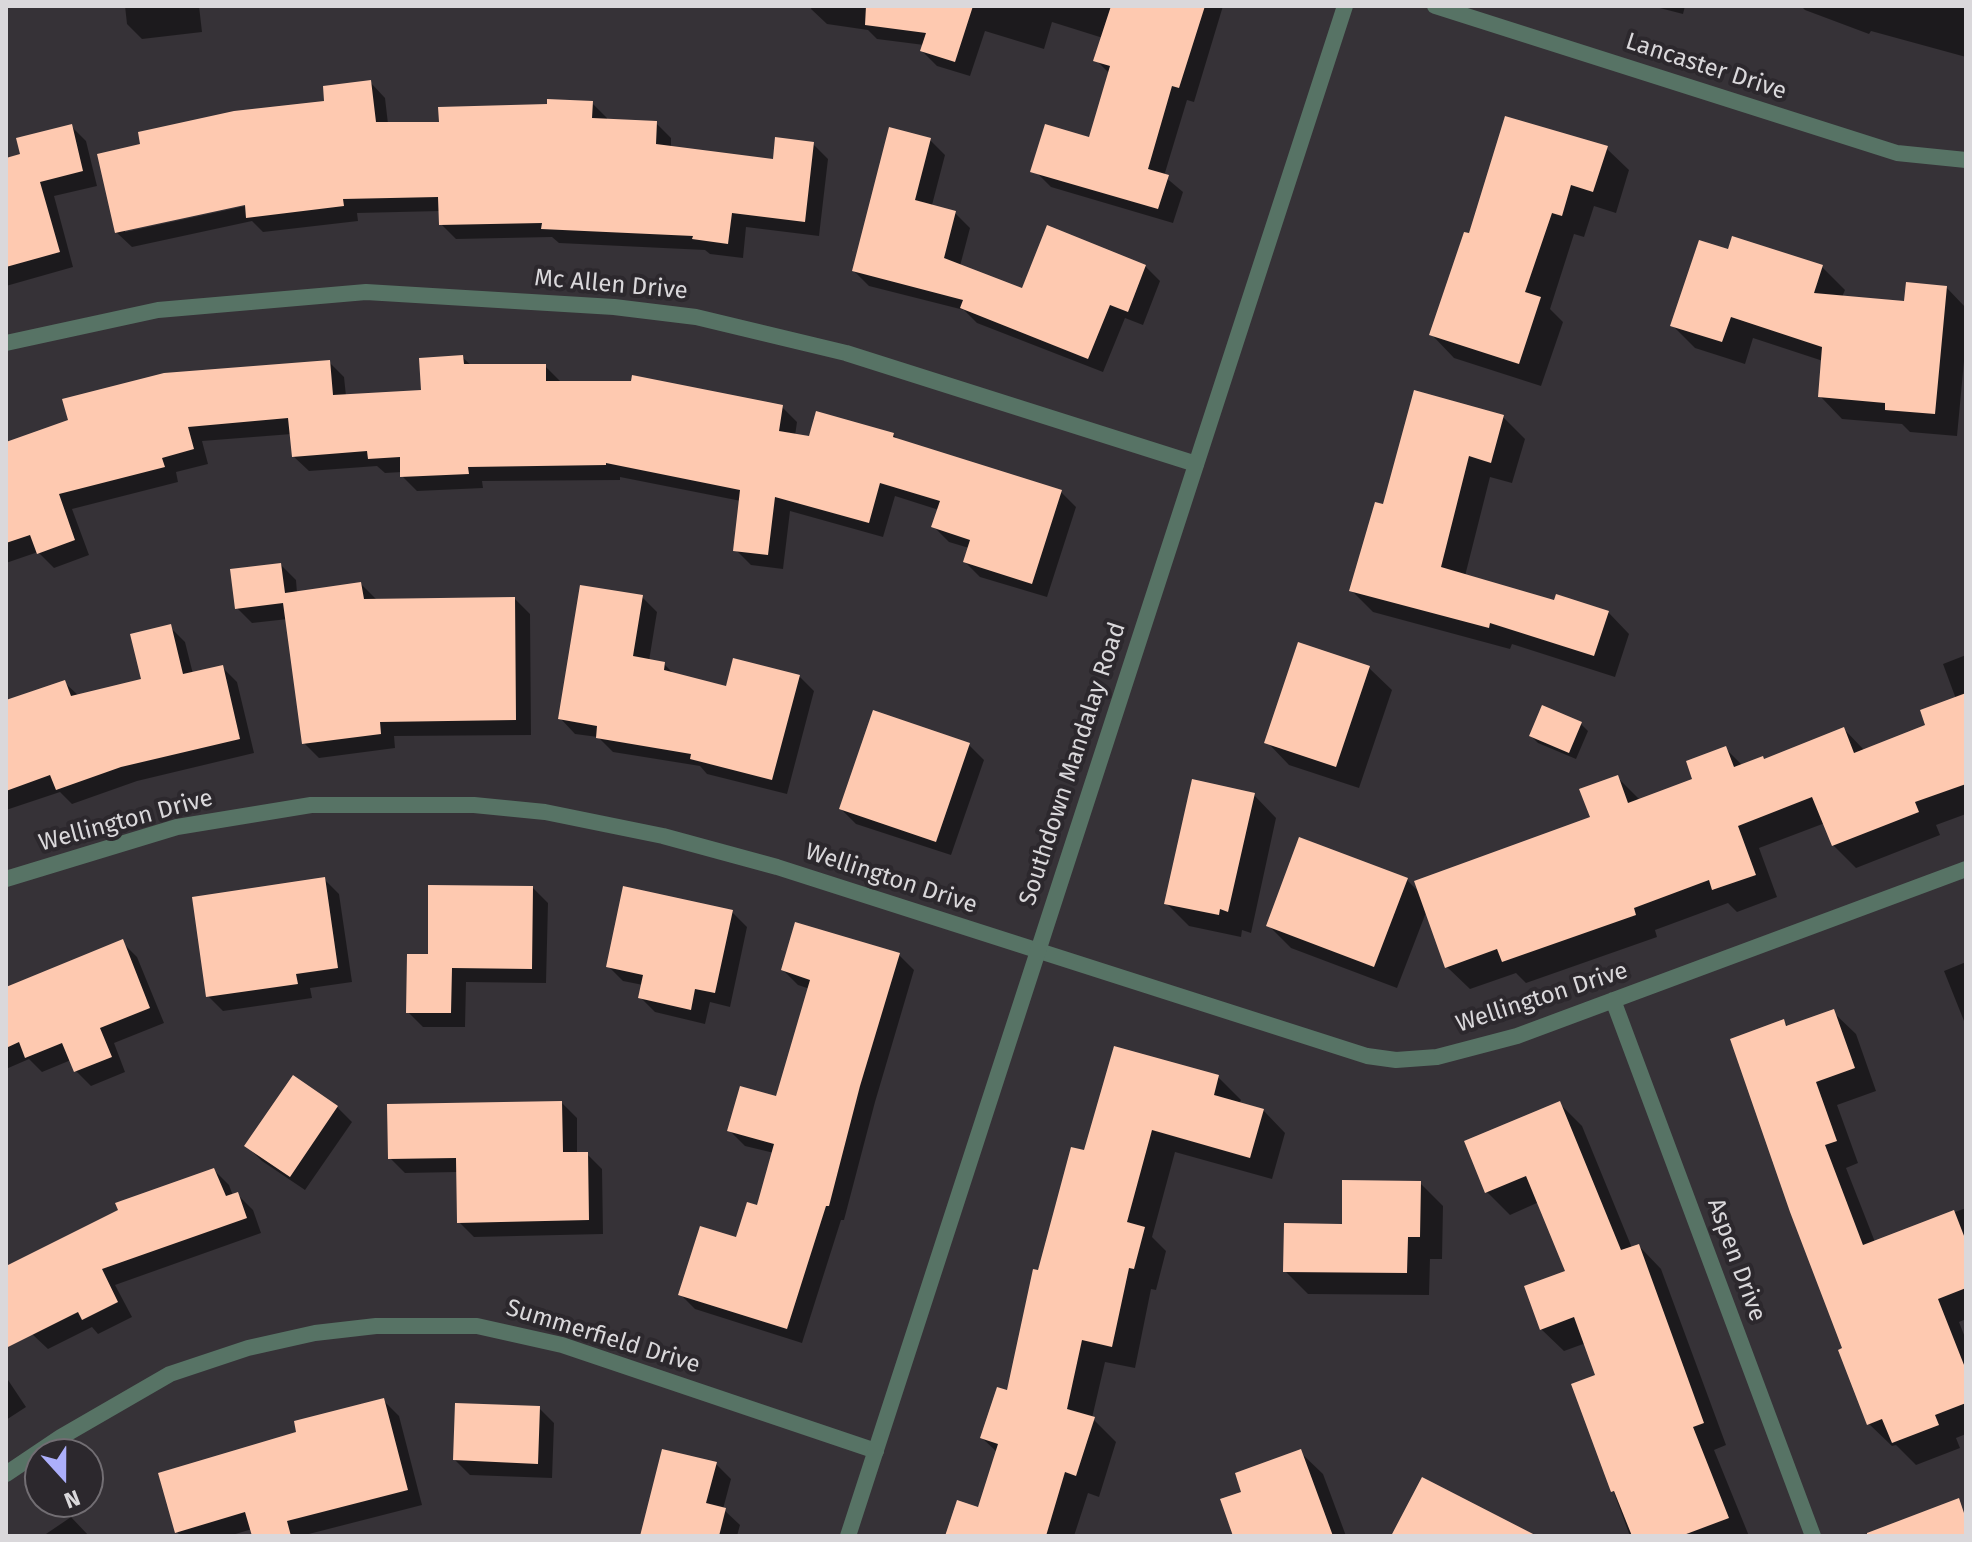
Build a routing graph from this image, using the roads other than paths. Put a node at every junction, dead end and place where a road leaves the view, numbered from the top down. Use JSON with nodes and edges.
{"nodes":[{"id":1,"x":1345,"y":6,"type":"edge"},
{"id":2,"x":1435,"y":6,"type":"edge"},
{"id":3,"x":1966,"y":160,"type":"edge"},
{"id":4,"x":6,"y":343,"type":"edge"},
{"id":5,"x":1196,"y":464,"type":"junction"},
{"id":6,"x":1966,"y":869,"type":"edge"},
{"id":7,"x":6,"y":879,"type":"edge"},
{"id":8,"x":1038,"y":951,"type":"junction"},
{"id":9,"x":1613,"y":1000,"type":"junction"},
{"id":10,"x":876,"y":1451,"type":"junction"},
{"id":11,"x":6,"y":1474,"type":"edge"},
{"id":12,"x":848,"y":1536,"type":"edge"},
{"id":13,"x":1813,"y":1536,"type":"edge"}],
"edges":[{"from":1,"to":5,"type":"street","name":"Southdown Mandalay Road"},
{"from":2,"to":3,"type":"street","name":"Lancaster Drive"},
{"from":4,"to":5,"type":"street","name":"Mc Allen Drive"},
{"from":5,"to":8,"type":"street","name":"Southdown Mandalay Road"},
{"from":6,"to":9,"type":"street","name":"Wellington Drive"},
{"from":7,"to":8,"type":"street","name":"Wellington Drive"},
{"from":8,"to":9,"type":"street","name":"Wellington Drive"},
{"from":8,"to":10,"type":"street","name":"Southdown Mandalay Road"},
{"from":9,"to":13,"type":"street","name":"Aspen Drive"},
{"from":10,"to":11,"type":"street","name":"Summerfield Drive"},
{"from":10,"to":12,"type":"street","name":"Southdown Mandalay Road"}]}
